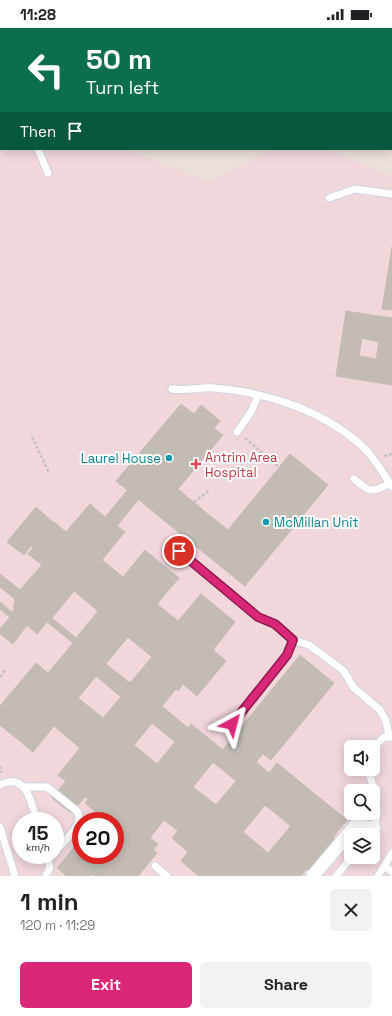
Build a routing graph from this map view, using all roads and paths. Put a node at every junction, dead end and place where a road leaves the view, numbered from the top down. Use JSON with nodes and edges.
{"nodes":[{"id":1,"x":38,"y":150,"type":"edge"},
{"id":2,"x":48,"y":173,"type":"dead end"},
{"id":3,"x":392,"y":194,"type":"edge"},
{"id":4,"x":329,"y":198,"type":"dead end"},
{"id":5,"x":172,"y":389,"type":"dead end"},
{"id":6,"x":258,"y":396,"type":"junction"},
{"id":7,"x":237,"y":432,"type":"joint"},
{"id":8,"x":32,"y":437,"type":"dead end"},
{"id":9,"x":279,"y":467,"type":"dead end"},
{"id":10,"x":49,"y":472,"type":"dead end"},
{"id":11,"x":354,"y":479,"type":"dead end"},
{"id":12,"x":391,"y":485,"type":"edge"},
{"id":13,"x":210,"y":490,"type":"dead end"},
{"id":14,"x":194,"y":502,"type":"dead end"},
{"id":15,"x":179,"y":551,"type":"dead end"},
{"id":16,"x":293,"y":640,"type":"junction"},
{"id":17,"x":5,"y":670,"type":"dead end"},
{"id":18,"x":0,"y":678,"type":"edge"},
{"id":19,"x":232,"y":724,"type":"dead end"},
{"id":20,"x":390,"y":736,"type":"edge"},
{"id":21,"x":380,"y":741,"type":"edge"},
{"id":22,"x":370,"y":776,"type":"edge"},
{"id":23,"x":0,"y":785,"type":"edge"},
{"id":24,"x":24,"y":787,"type":"junction"},
{"id":25,"x":34,"y":812,"type":"edge"},
{"id":26,"x":0,"y":827,"type":"edge"},
{"id":27,"x":373,"y":828,"type":"edge"},
{"id":28,"x":344,"y":839,"type":"edge"},
{"id":29,"x":64,"y":841,"type":"edge"},
{"id":30,"x":392,"y":853,"type":"edge"},
{"id":31,"x":50,"y":864,"type":"edge"},
{"id":32,"x":346,"y":864,"type":"edge"},
{"id":33,"x":155,"y":866,"type":"dead end"},
{"id":34,"x":385,"y":866,"type":"junction"},
{"id":35,"x":392,"y":872,"type":"edge"},
{"id":36,"x":15,"y":876,"type":"edge"},
{"id":37,"x":46,"y":876,"type":"edge"},
{"id":38,"x":167,"y":876,"type":"edge"},
{"id":39,"x":313,"y":876,"type":"edge"},
{"id":40,"x":336,"y":876,"type":"edge"},
{"id":41,"x":378,"y":876,"type":"edge"}],
"edges":[{"from":1,"to":2,"type":"lane"},
{"from":3,"to":4,"type":"lane"},
{"from":5,"to":6,"type":"lane"},
{"from":6,"to":7,"type":"lane"},
{"from":6,"to":12,"type":"lane"},
{"from":7,"to":9,"type":"path"},
{"from":8,"to":10,"type":"path"},
{"from":11,"to":12,"type":"lane"},
{"from":13,"to":14,"type":"path"},
{"from":15,"to":16,"type":"lane"},
{"from":16,"to":19,"type":"lane"},
{"from":16,"to":20,"type":"lane"},
{"from":17,"to":18,"type":"path"},
{"from":20,"to":21,"type":"lane"},
{"from":22,"to":27,"type":"lane"},
{"from":23,"to":24,"type":"lane"},
{"from":24,"to":25,"type":"lane"},
{"from":24,"to":29,"type":"lane"},
{"from":26,"to":36,"type":"lane"},
{"from":28,"to":39,"type":"street"},
{"from":30,"to":34,"type":"lane"},
{"from":31,"to":37,"type":"lane"},
{"from":32,"to":40,"type":"lane"},
{"from":33,"to":38,"type":"lane"},
{"from":34,"to":35,"type":"lane"},
{"from":34,"to":41,"type":"lane"}]}
